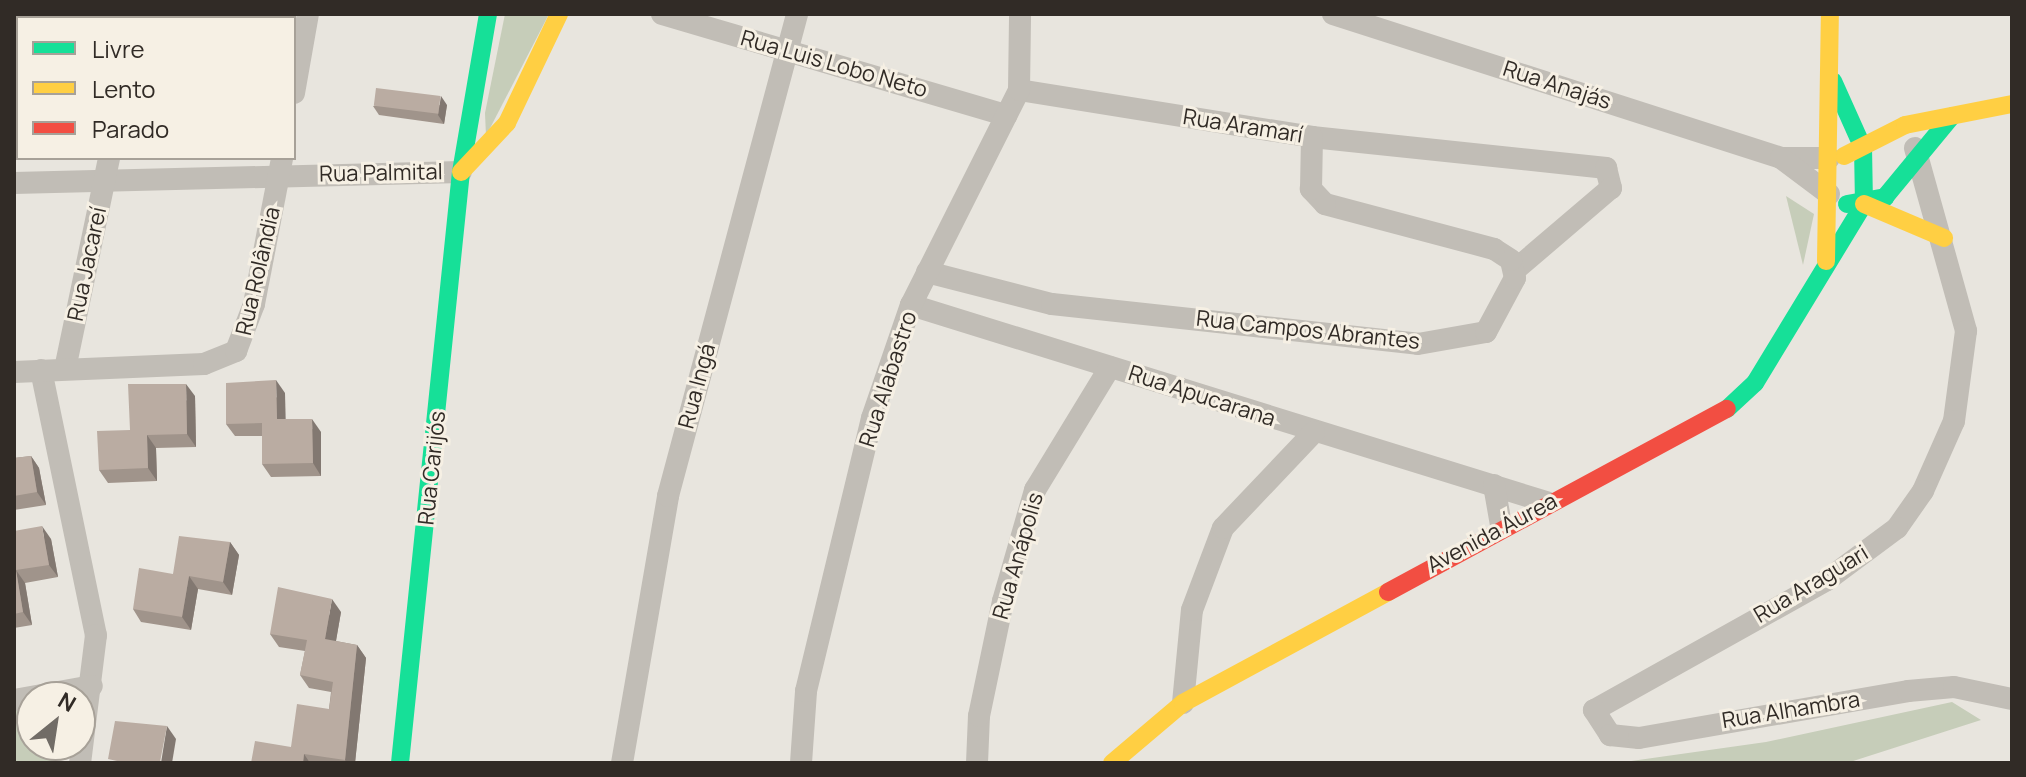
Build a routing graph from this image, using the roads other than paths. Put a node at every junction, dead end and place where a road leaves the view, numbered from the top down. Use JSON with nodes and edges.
{"nodes":[{"id":1,"x":308,"y":14,"type":"edge"},
{"id":2,"x":488,"y":14,"type":"edge"},
{"id":3,"x":559,"y":14,"type":"edge"},
{"id":4,"x":797,"y":14,"type":"edge"},
{"id":5,"x":1020,"y":14,"type":"edge"},
{"id":6,"x":1333,"y":14,"type":"edge"},
{"id":7,"x":1830,"y":14,"type":"edge"},
{"id":8,"x":674,"y":16,"type":"edge"},
{"id":9,"x":786,"y":49,"type":"junction"},
{"id":10,"x":1833,"y":81,"type":"junction"},
{"id":11,"x":296,"y":82,"type":"edge"},
{"id":12,"x":1019,"y":90,"type":"junction"},
{"id":13,"x":2012,"y":104,"type":"edge"},
{"id":14,"x":1006,"y":115,"type":"junction"},
{"id":15,"x":1952,"y":116,"type":"junction"},
{"id":16,"x":1905,"y":125,"type":"junction"},
{"id":17,"x":1312,"y":137,"type":"junction"},
{"id":18,"x":1863,"y":148,"type":"junction"},
{"id":19,"x":1918,"y":155,"type":"junction"},
{"id":20,"x":1781,"y":158,"type":"junction"},
{"id":21,"x":1829,"y":158,"type":"junction"},
{"id":22,"x":281,"y":166,"type":"edge"},
{"id":23,"x":107,"y":169,"type":"edge"},
{"id":24,"x":461,"y":172,"type":"junction"},
{"id":25,"x":14,"y":183,"type":"edge"},
{"id":26,"x":1829,"y":194,"type":"junction"},
{"id":27,"x":1864,"y":204,"type":"junction"},
{"id":28,"x":1944,"y":238,"type":"junction"},
{"id":29,"x":1826,"y":261,"type":"junction"},
{"id":30,"x":1516,"y":269,"type":"junction"},
{"id":31,"x":927,"y":272,"type":"junction"},
{"id":32,"x":911,"y":305,"type":"junction"},
{"id":33,"x":1110,"y":367,"type":"junction"},
{"id":34,"x":65,"y":369,"type":"junction"},
{"id":35,"x":41,"y":370,"type":"junction"},
{"id":36,"x":14,"y":372,"type":"edge"},
{"id":37,"x":1314,"y":432,"type":"junction"},
{"id":38,"x":1494,"y":485,"type":"junction"},
{"id":39,"x":1546,"y":502,"type":"junction"},
{"id":40,"x":1501,"y":525,"type":"junction"},
{"id":41,"x":92,"y":681,"type":"edge"},
{"id":42,"x":2012,"y":699,"type":"edge"},
{"id":43,"x":1183,"y":703,"type":"junction"},
{"id":44,"x":1599,"y":703,"type":"joint"},
{"id":45,"x":400,"y":763,"type":"edge"},
{"id":46,"x":622,"y":763,"type":"edge"},
{"id":47,"x":801,"y":763,"type":"edge"},
{"id":48,"x":977,"y":763,"type":"edge"},
{"id":49,"x":1112,"y":763,"type":"edge"}],
"edges":[{"from":1,"to":11,"type":"street"},
{"from":2,"to":24,"type":"street","name":"Rua Carijós"},
{"from":3,"to":24,"type":"street"},
{"from":4,"to":9,"type":"street","name":"Rua Ingá"},
{"from":5,"to":12,"type":"street","name":"Rua Alabastro"},
{"from":6,"to":20,"type":"street","name":"Rua Anajás"},
{"from":7,"to":10,"type":"street","name":"Avenida Áurea"},
{"from":8,"to":9,"type":"street","name":"Rua Luis Lobo Neto"},
{"from":9,"to":14,"type":"street","name":"Rua Luis Lobo Neto"},
{"from":9,"to":46,"type":"street","name":"Rua Ingá"},
{"from":10,"to":18,"type":"street"},
{"from":10,"to":21,"type":"street","name":"Avenida Áurea"},
{"from":12,"to":14,"type":"street","name":"Rua Alabastro"},
{"from":12,"to":17,"type":"street","name":"Rua Aramarí"},
{"from":13,"to":15,"type":"street"},
{"from":14,"to":31,"type":"street","name":"Rua Alabastro"},
{"from":15,"to":16,"type":"street"},
{"from":15,"to":19,"type":"street","name":"Avenida Áurea"},
{"from":16,"to":18,"type":"street"},
{"from":16,"to":19,"type":"street","name":"Rua Araguari"},
{"from":17,"to":30,"type":"street"},
{"from":17,"to":30,"type":"street","name":"Rua Aramarí"},
{"from":18,"to":21,"type":"street"},
{"from":18,"to":27,"type":"street"},
{"from":19,"to":27,"type":"street","name":"Avenida Áurea"},
{"from":19,"to":28,"type":"street","name":"Rua Araguari"},
{"from":20,"to":21,"type":"street","name":"Rua Anajás"},
{"from":20,"to":26,"type":"street","name":"Rua Anajás"},
{"from":21,"to":26,"type":"street","name":"Avenida Áurea"},
{"from":22,"to":23,"type":"street","name":"Rua Palmital"},
{"from":22,"to":24,"type":"street","name":"Rua Palmital"},
{"from":22,"to":34,"type":"street","name":"Rua Rolândia"},
{"from":23,"to":25,"type":"street","name":"Rua Palmital"},
{"from":23,"to":34,"type":"street","name":"Rua Jacareí"},
{"from":24,"to":45,"type":"street","name":"Rua Carijós"},
{"from":26,"to":27,"type":"street"},
{"from":26,"to":29,"type":"street","name":"Avenida Áurea"},
{"from":27,"to":28,"type":"street"},
{"from":27,"to":29,"type":"street","name":"Avenida Áurea"},
{"from":28,"to":44,"type":"street","name":"Rua Araguari"},
{"from":29,"to":39,"type":"street","name":"Avenida Áurea"},
{"from":30,"to":31,"type":"street","name":"Rua Campos Abrantes"},
{"from":31,"to":32,"type":"street","name":"Rua Alabastro"},
{"from":32,"to":33,"type":"street","name":"Rua Apucarana"},
{"from":32,"to":47,"type":"street","name":"Rua Alabastro"},
{"from":33,"to":37,"type":"street","name":"Rua Apucarana"},
{"from":33,"to":48,"type":"street","name":"Rua Anápolis"},
{"from":34,"to":35,"type":"street","name":"Rua Rolândia"},
{"from":35,"to":36,"type":"street","name":"Rua Rolândia"},
{"from":35,"to":41,"type":"street"},
{"from":37,"to":38,"type":"street","name":"Rua Apucarana"},
{"from":37,"to":43,"type":"street"},
{"from":38,"to":39,"type":"street","name":"Rua Apucarana"},
{"from":38,"to":40,"type":"street"},
{"from":39,"to":40,"type":"street","name":"Avenida Áurea"},
{"from":40,"to":43,"type":"street","name":"Avenida Áurea"},
{"from":42,"to":44,"type":"street","name":"Rua Alhambra"},
{"from":43,"to":49,"type":"street","name":"Avenida Áurea"}]}
